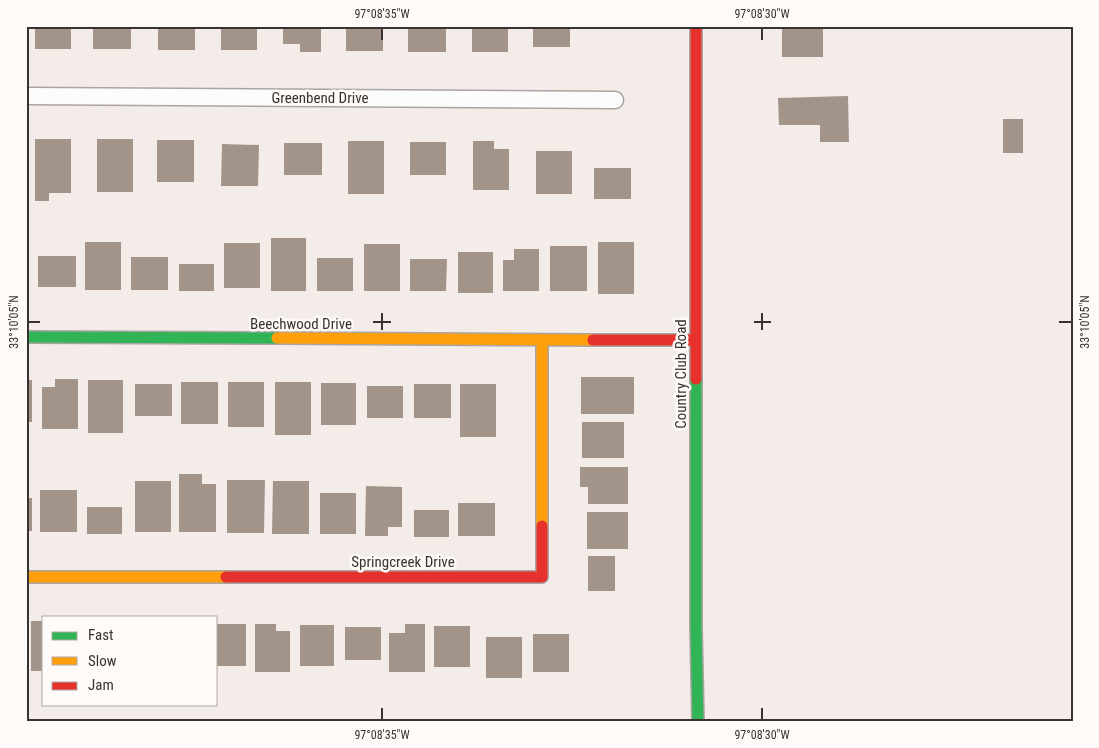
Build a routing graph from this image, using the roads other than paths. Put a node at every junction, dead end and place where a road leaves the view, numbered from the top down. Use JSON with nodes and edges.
{"nodes":[{"id":1,"x":696,"y":26,"type":"edge"},
{"id":2,"x":26,"y":96,"type":"edge"},
{"id":3,"x":615,"y":100,"type":"dead end"},
{"id":4,"x":26,"y":337,"type":"edge"},
{"id":5,"x":542,"y":340,"type":"junction"},
{"id":6,"x":696,"y":340,"type":"junction"},
{"id":7,"x":26,"y":577,"type":"edge"},
{"id":8,"x":698,"y":722,"type":"edge"}],
"edges":[{"from":1,"to":6,"type":"street","name":"Country Club Road"},
{"from":2,"to":3,"type":"street","name":"Greenbend Drive"},
{"from":4,"to":5,"type":"street","name":"Beechwood Drive"},
{"from":5,"to":6,"type":"street","name":"Beechwood Drive"},
{"from":5,"to":7,"type":"street","name":"Springcreek Drive"},
{"from":6,"to":8,"type":"street","name":"Country Club Road"}]}
